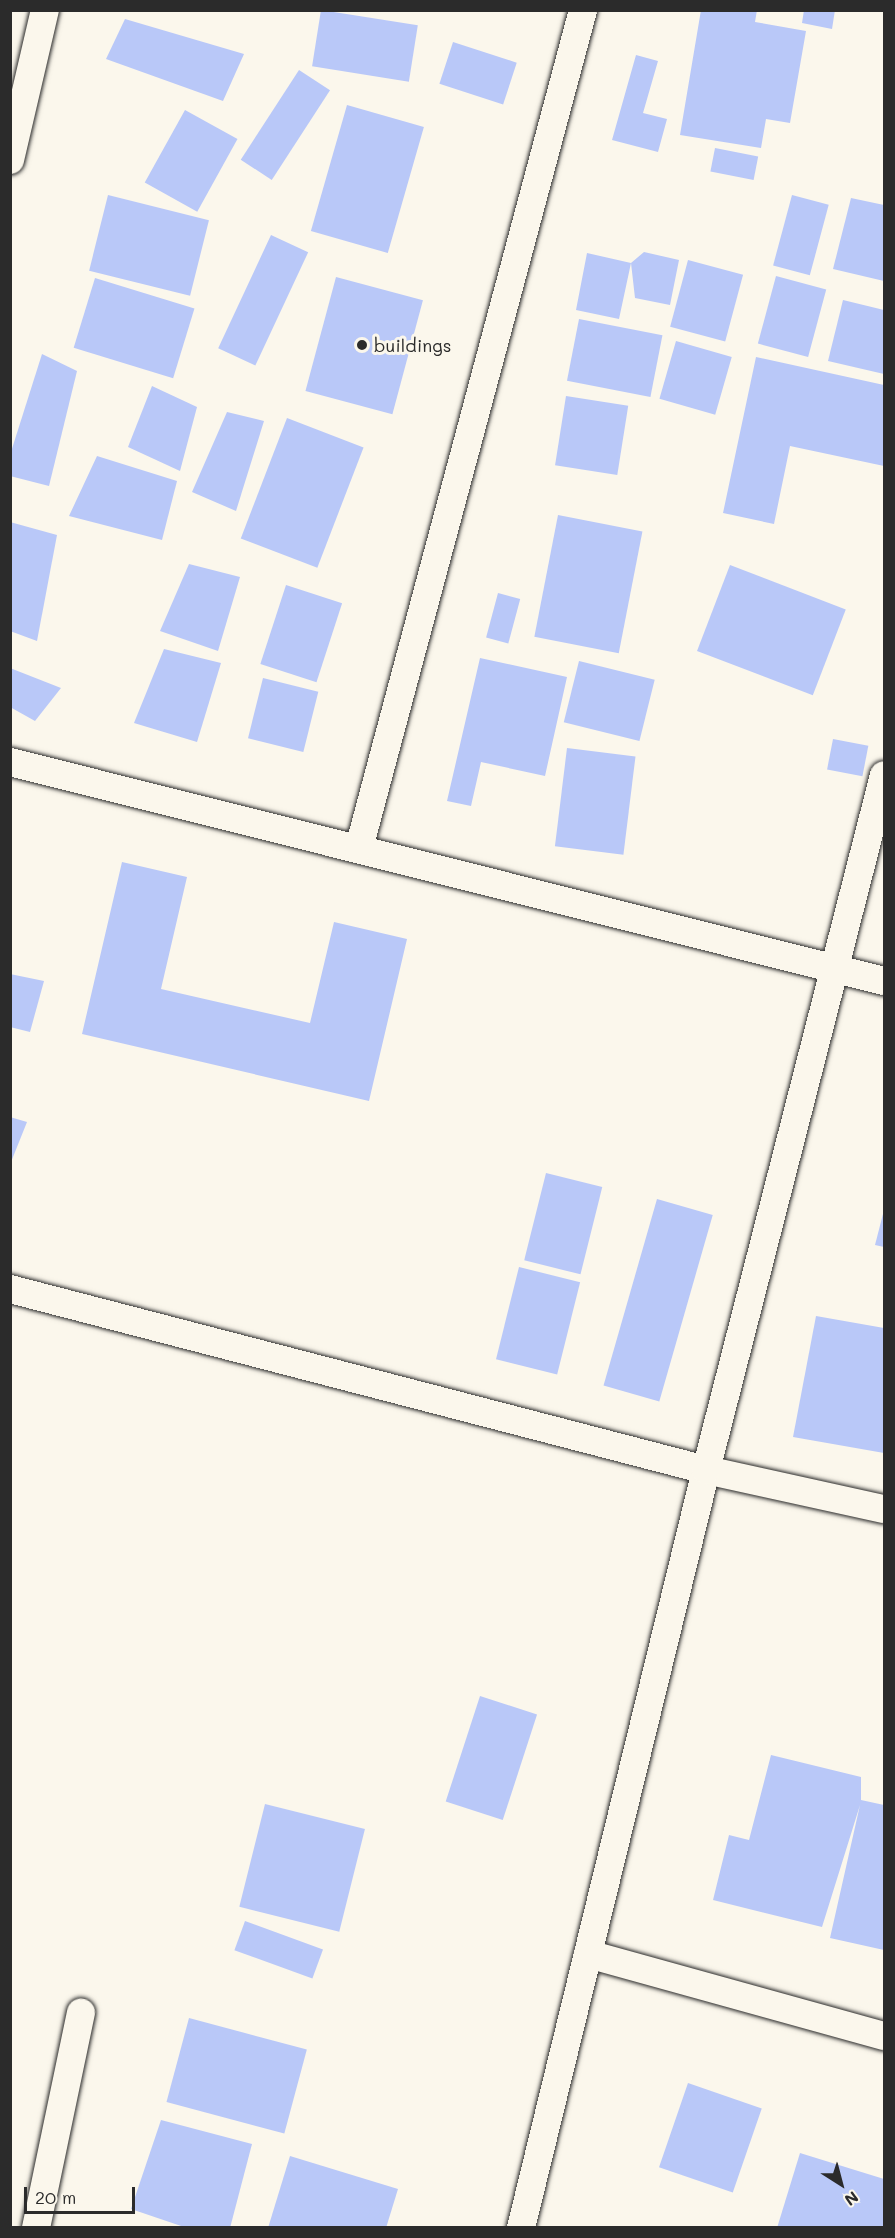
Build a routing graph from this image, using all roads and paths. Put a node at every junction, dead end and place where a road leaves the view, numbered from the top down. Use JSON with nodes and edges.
{"nodes":[{"id":1,"x":45,"y":10,"type":"edge"},
{"id":2,"x":583,"y":10,"type":"edge"},
{"id":3,"x":10,"y":160,"type":"edge"},
{"id":4,"x":10,"y":762,"type":"edge"},
{"id":5,"x":885,"y":775,"type":"edge"},
{"id":6,"x":359,"y":848,"type":"junction"},
{"id":7,"x":835,"y":968,"type":"junction"},
{"id":8,"x":885,"y":981,"type":"edge"},
{"id":9,"x":10,"y":1289,"type":"edge"},
{"id":10,"x":706,"y":1470,"type":"junction"},
{"id":11,"x":885,"y":1509,"type":"edge"},
{"id":12,"x":588,"y":1954,"type":"junction"},
{"id":13,"x":81,"y":2013,"type":"dead end"},
{"id":14,"x":885,"y":2036,"type":"edge"},
{"id":15,"x":36,"y":2228,"type":"edge"},
{"id":16,"x":521,"y":2228,"type":"edge"}],
"edges":[{"from":1,"to":3,"type":"street"},
{"from":2,"to":6,"type":"street"},
{"from":4,"to":6,"type":"street"},
{"from":5,"to":7,"type":"street"},
{"from":6,"to":7,"type":"street"},
{"from":7,"to":8,"type":"street"},
{"from":7,"to":10,"type":"street"},
{"from":9,"to":10,"type":"street"},
{"from":10,"to":11,"type":"street"},
{"from":10,"to":12,"type":"street"},
{"from":12,"to":14,"type":"street"},
{"from":12,"to":16,"type":"street"},
{"from":13,"to":15,"type":"street"}]}
